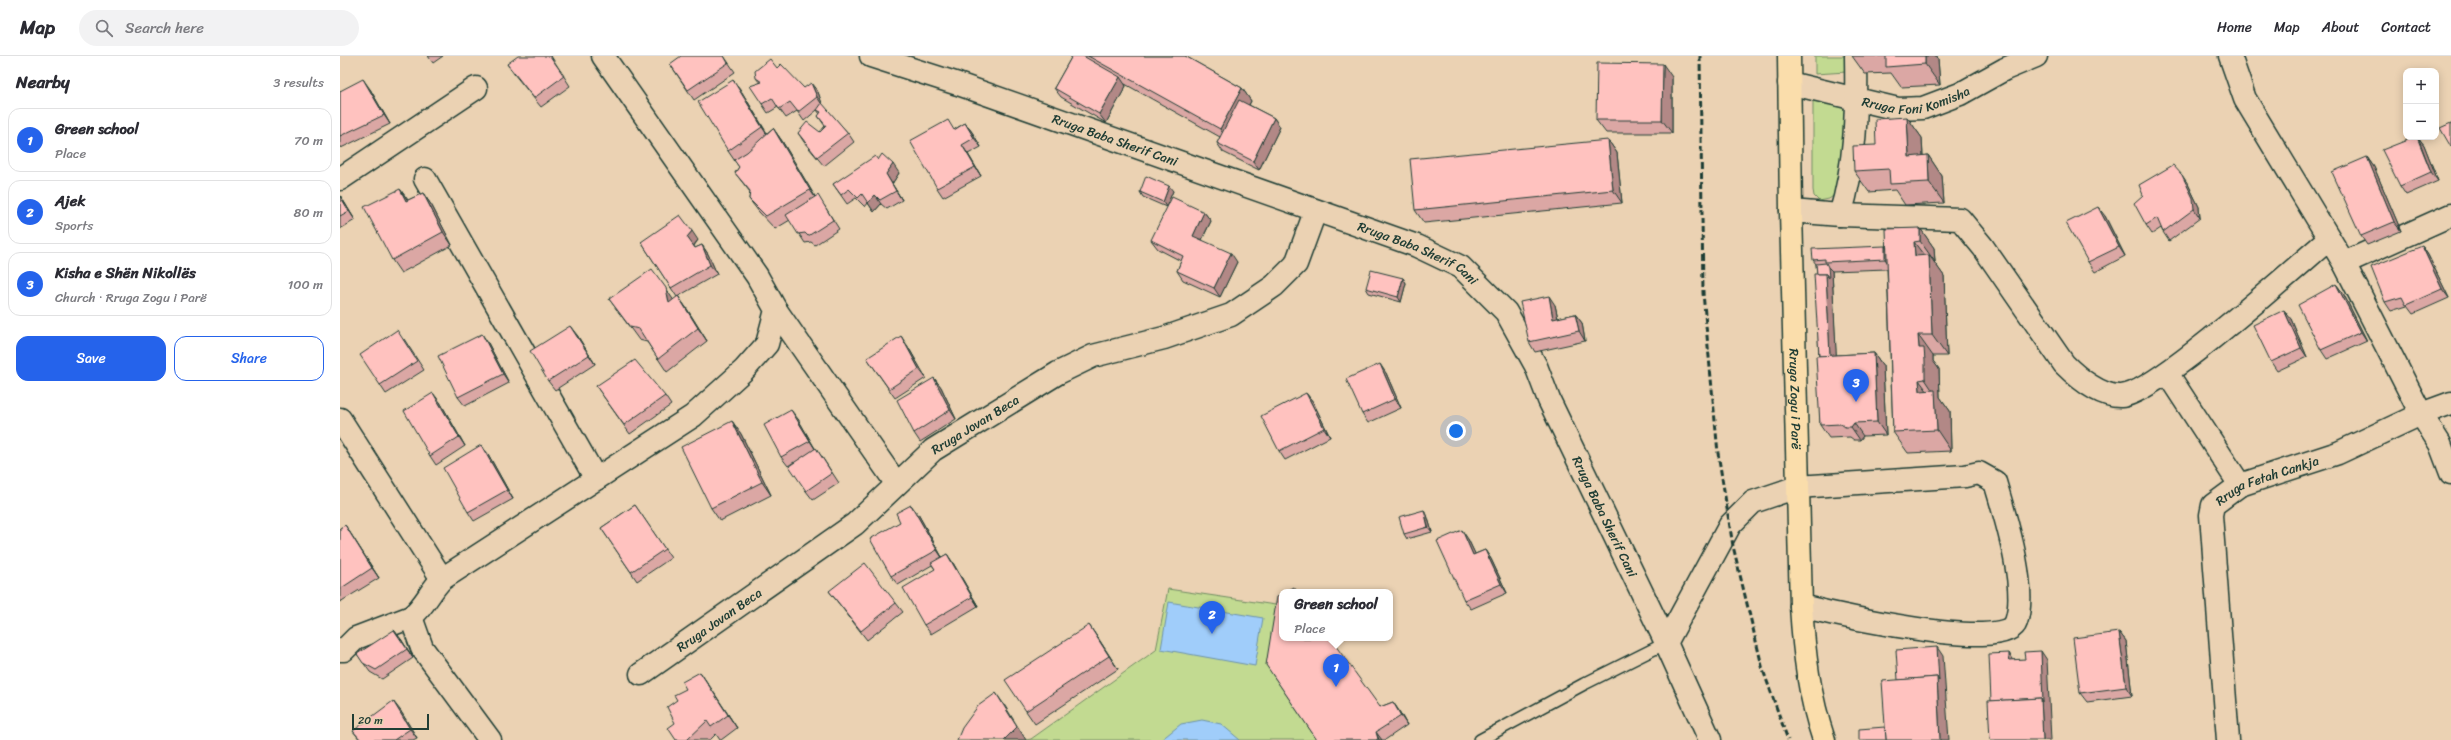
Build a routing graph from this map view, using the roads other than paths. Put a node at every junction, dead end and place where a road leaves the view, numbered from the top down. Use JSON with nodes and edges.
{"nodes":[{"id":1,"x":603,"y":56,"type":"edge"},
{"id":2,"x":871,"y":56,"type":"edge"},
{"id":3,"x":1789,"y":56,"type":"edge"},
{"id":4,"x":1856,"y":56,"type":"edge"},
{"id":5,"x":2036,"y":56,"type":"edge"},
{"id":6,"x":2230,"y":56,"type":"edge"},
{"id":7,"x":1789,"y":83,"type":"junction"},
{"id":8,"x":476,"y":88,"type":"dead end"},
{"id":9,"x":1857,"y":98,"type":"junction"},
{"id":10,"x":340,"y":179,"type":"edge"},
{"id":11,"x":426,"y":179,"type":"dead end"},
{"id":12,"x":1790,"y":210,"type":"junction"},
{"id":13,"x":1315,"y":212,"type":"junction"},
{"id":14,"x":1840,"y":215,"type":"junction"},
{"id":15,"x":2451,"y":215,"type":"edge"},
{"id":16,"x":2329,"y":239,"type":"junction"},
{"id":17,"x":2344,"y":263,"type":"junction"},
{"id":18,"x":776,"y":310,"type":"junction"},
{"id":19,"x":2167,"y":373,"type":"junction"},
{"id":20,"x":2451,"y":403,"type":"edge"},
{"id":21,"x":2421,"y":414,"type":"junction"},
{"id":22,"x":340,"y":420,"type":"edge"},
{"id":23,"x":2451,"y":473,"type":"edge"},
{"id":24,"x":596,"y":479,"type":"junction"},
{"id":25,"x":896,"y":483,"type":"junction"},
{"id":26,"x":2240,"y":485,"type":"junction"},
{"id":27,"x":1798,"y":487,"type":"junction"},
{"id":28,"x":442,"y":579,"type":"junction"},
{"id":29,"x":1801,"y":606,"type":"junction"},
{"id":30,"x":411,"y":617,"type":"junction"},
{"id":31,"x":1666,"y":643,"type":"junction"},
{"id":32,"x":340,"y":650,"type":"edge"},
{"id":33,"x":641,"y":674,"type":"dead end"},
{"id":34,"x":490,"y":740,"type":"edge"},
{"id":35,"x":1480,"y":740,"type":"edge"},
{"id":36,"x":1710,"y":740,"type":"edge"},
{"id":37,"x":1824,"y":740,"type":"edge"},
{"id":38,"x":2228,"y":740,"type":"edge"}],
"edges":[{"from":1,"to":18,"type":"street"},
{"from":2,"to":13,"type":"street","name":"Rruga Baba Sherif Cani"},
{"from":3,"to":7,"type":"main road","name":"Rruga Zogu i Parë"},
{"from":4,"to":9,"type":"street"},
{"from":5,"to":9,"type":"street","name":"Rruga Foni Komisha"},
{"from":6,"to":16,"type":"street"},
{"from":7,"to":9,"type":"street","name":"Rruga Foni Komisha"},
{"from":7,"to":12,"type":"main road","name":"Rruga Zogu i Parë"},
{"from":8,"to":10,"type":"street"},
{"from":9,"to":14,"type":"street"},
{"from":11,"to":24,"type":"street"},
{"from":12,"to":14,"type":"street"},
{"from":12,"to":27,"type":"main road","name":"Rruga Zogu i Parë"},
{"from":13,"to":25,"type":"street","name":"Rruga Jovan Beca"},
{"from":13,"to":31,"type":"street","name":"Rruga Baba Sherif Cani"},
{"from":14,"to":19,"type":"street"},
{"from":15,"to":17,"type":"street"},
{"from":16,"to":17,"type":"street"},
{"from":16,"to":19,"type":"street"},
{"from":17,"to":21,"type":"street"},
{"from":18,"to":24,"type":"street"},
{"from":18,"to":25,"type":"street"},
{"from":19,"to":26,"type":"street"},
{"from":20,"to":21,"type":"street","name":"Rruga Fetah Cankja"},
{"from":21,"to":23,"type":"street"},
{"from":21,"to":26,"type":"street","name":"Rruga Fetah Cankja"},
{"from":22,"to":28,"type":"street"},
{"from":24,"to":28,"type":"street"},
{"from":25,"to":33,"type":"street","name":"Rruga Jovan Beca"},
{"from":26,"to":38,"type":"street","name":"Rruga Fetah Cankja"},
{"from":27,"to":29,"type":"main road","name":"Rruga Zogu i Parë"},
{"from":27,"to":29,"type":"street"},
{"from":27,"to":31,"type":"street"},
{"from":28,"to":30,"type":"street"},
{"from":29,"to":37,"type":"main road","name":"Rruga Zogu i Parë"},
{"from":30,"to":32,"type":"street"},
{"from":30,"to":34,"type":"street"},
{"from":31,"to":35,"type":"lane"},
{"from":31,"to":36,"type":"street","name":"Rruga Baba Sherif Cani"}]}
